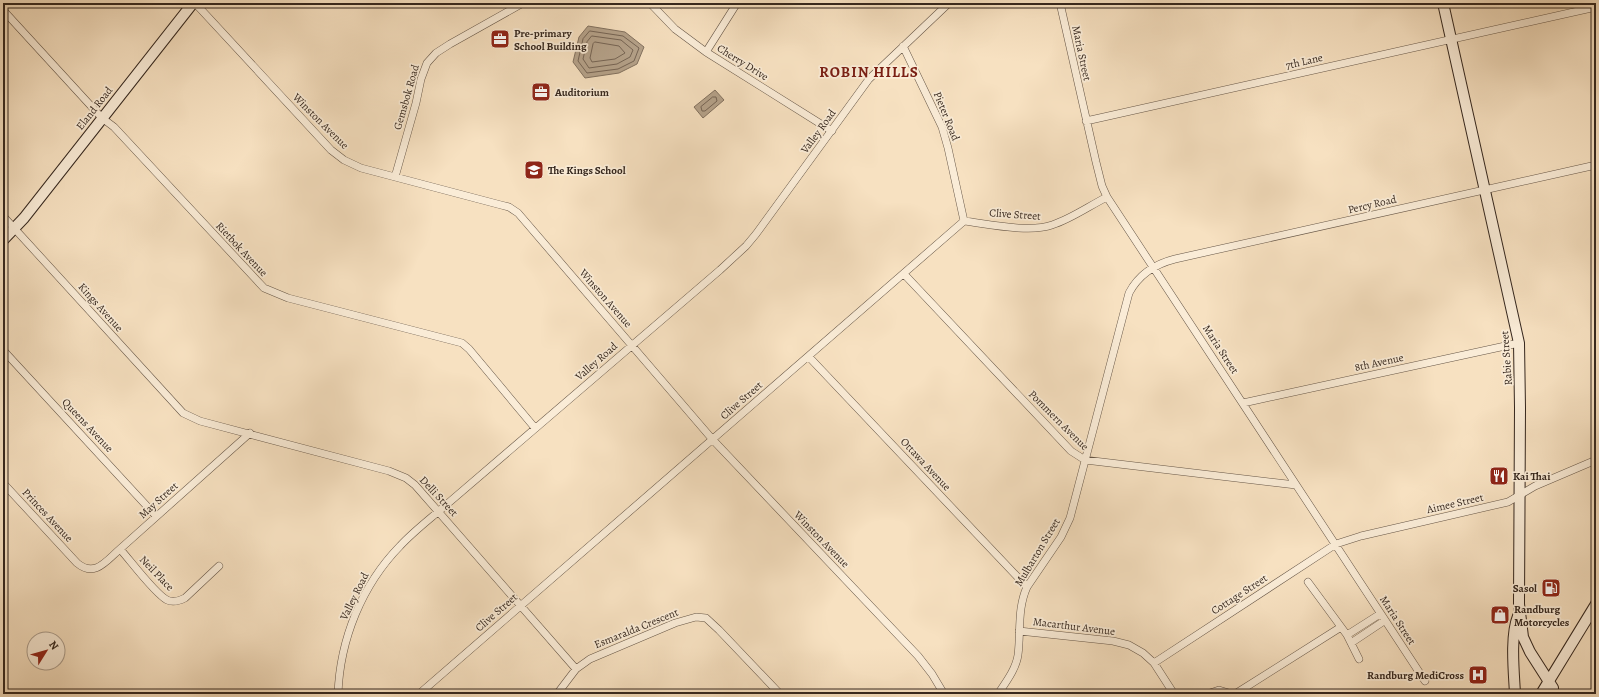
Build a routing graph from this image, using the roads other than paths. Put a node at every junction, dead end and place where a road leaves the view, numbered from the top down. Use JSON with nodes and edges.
{"nodes":[{"id":1,"x":194,"y":3,"type":"edge"},
{"id":2,"x":523,"y":3,"type":"edge"},
{"id":3,"x":650,"y":3,"type":"edge"},
{"id":4,"x":737,"y":3,"type":"edge"},
{"id":5,"x":949,"y":3,"type":"edge"},
{"id":6,"x":1060,"y":3,"type":"edge"},
{"id":7,"x":1443,"y":3,"type":"edge"},
{"id":8,"x":1596,"y":7,"type":"edge"},
{"id":9,"x":3,"y":10,"type":"edge"},
{"id":10,"x":1451,"y":39,"type":"junction"},
{"id":11,"x":903,"y":46,"type":"junction"},
{"id":12,"x":706,"y":52,"type":"junction"},
{"id":13,"x":102,"y":118,"type":"junction"},
{"id":14,"x":1086,"y":121,"type":"junction"},
{"id":15,"x":832,"y":131,"type":"junction"},
{"id":16,"x":1596,"y":165,"type":"edge"},
{"id":17,"x":395,"y":177,"type":"junction"},
{"id":18,"x":1485,"y":190,"type":"junction"},
{"id":19,"x":1107,"y":196,"type":"junction"},
{"id":20,"x":3,"y":216,"type":"edge"},
{"id":21,"x":964,"y":221,"type":"junction"},
{"id":22,"x":15,"y":229,"type":"junction"},
{"id":23,"x":3,"y":240,"type":"edge"},
{"id":24,"x":1153,"y":266,"type":"junction"},
{"id":25,"x":904,"y":274,"type":"junction"},
{"id":26,"x":1519,"y":343,"type":"junction"},
{"id":27,"x":631,"y":345,"type":"junction"},
{"id":28,"x":3,"y":350,"type":"edge"},
{"id":29,"x":809,"y":357,"type":"junction"},
{"id":30,"x":1243,"y":403,"type":"junction"},
{"id":31,"x":183,"y":413,"type":"joint"},
{"id":32,"x":535,"y":428,"type":"junction"},
{"id":33,"x":250,"y":433,"type":"junction"},
{"id":34,"x":712,"y":440,"type":"junction"},
{"id":35,"x":1085,"y":460,"type":"junction"},
{"id":36,"x":1596,"y":460,"type":"edge"},
{"id":37,"x":3,"y":483,"type":"edge"},
{"id":38,"x":1296,"y":485,"type":"junction"},
{"id":39,"x":1520,"y":496,"type":"junction"},
{"id":40,"x":439,"y":511,"type":"junction"},
{"id":41,"x":156,"y":516,"type":"junction"},
{"id":42,"x":1336,"y":544,"type":"junction"},
{"id":43,"x":120,"y":549,"type":"junction"},
{"id":44,"x":77,"y":563,"type":"joint"},
{"id":45,"x":219,"y":566,"type":"dead end"},
{"id":46,"x":1308,"y":582,"type":"dead end"},
{"id":47,"x":1027,"y":587,"type":"junction"},
{"id":48,"x":1596,"y":604,"type":"edge"},
{"id":49,"x":520,"y":605,"type":"junction"},
{"id":50,"x":1519,"y":612,"type":"junction"},
{"id":51,"x":1596,"y":612,"type":"edge"},
{"id":52,"x":1380,"y":614,"type":"junction"},
{"id":53,"x":1384,"y":621,"type":"junction"},
{"id":54,"x":1341,"y":627,"type":"junction"},
{"id":55,"x":1019,"y":631,"type":"junction"},
{"id":56,"x":1347,"y":635,"type":"junction"},
{"id":57,"x":1352,"y":643,"type":"junction"},
{"id":58,"x":1359,"y":658,"type":"dead end"},
{"id":59,"x":1154,"y":663,"type":"junction"},
{"id":60,"x":576,"y":668,"type":"junction"},
{"id":61,"x":1425,"y":680,"type":"dead end"},
{"id":62,"x":1550,"y":687,"type":"edge"},
{"id":63,"x":338,"y":694,"type":"edge"},
{"id":64,"x":418,"y":694,"type":"edge"},
{"id":65,"x":557,"y":694,"type":"edge"},
{"id":66,"x":780,"y":694,"type":"edge"},
{"id":67,"x":944,"y":694,"type":"edge"},
{"id":68,"x":998,"y":694,"type":"edge"},
{"id":69,"x":1174,"y":694,"type":"edge"},
{"id":70,"x":1207,"y":694,"type":"edge"},
{"id":71,"x":1232,"y":694,"type":"edge"},
{"id":72,"x":1235,"y":694,"type":"edge"},
{"id":73,"x":1515,"y":694,"type":"edge"},
{"id":74,"x":1541,"y":694,"type":"edge"}],
"edges":[{"from":1,"to":13,"type":"street","name":"Eland Road"},
{"from":1,"to":17,"type":"street","name":"Winston Avenue"},
{"from":2,"to":17,"type":"street","name":"Gemsbok Road"},
{"from":3,"to":12,"type":"street","name":"Cherry Drive"},
{"from":4,"to":12,"type":"street"},
{"from":5,"to":11,"type":"street","name":"Valley Road"},
{"from":6,"to":14,"type":"street","name":"Maria Street"},
{"from":7,"to":10,"type":"street","name":"Rabie Street"},
{"from":8,"to":10,"type":"street","name":"7th Lane"},
{"from":9,"to":13,"type":"street","name":"Rietbok Avenue"},
{"from":10,"to":14,"type":"street","name":"7th Lane"},
{"from":10,"to":18,"type":"street","name":"Rabie Street"},
{"from":11,"to":15,"type":"street","name":"Valley Road"},
{"from":11,"to":21,"type":"street","name":"Pieter Road"},
{"from":12,"to":15,"type":"street","name":"Cherry Drive"},
{"from":13,"to":22,"type":"street","name":"Eland Road"},
{"from":13,"to":32,"type":"street","name":"Rietbok Avenue"},
{"from":14,"to":19,"type":"street","name":"Maria Street"},
{"from":15,"to":27,"type":"street","name":"Valley Road"},
{"from":16,"to":18,"type":"street","name":"Percy Road"},
{"from":17,"to":27,"type":"street","name":"Winston Avenue"},
{"from":18,"to":24,"type":"street","name":"Percy Road"},
{"from":18,"to":26,"type":"street","name":"Rabie Street"},
{"from":19,"to":21,"type":"street","name":"Clive Street"},
{"from":19,"to":24,"type":"street","name":"Maria Street"},
{"from":20,"to":22,"type":"street","name":"Kings Avenue"},
{"from":21,"to":25,"type":"street","name":"Clive Street"},
{"from":22,"to":23,"type":"street","name":"Eland Road"},
{"from":22,"to":31,"type":"street","name":"Kings Avenue"},
{"from":24,"to":30,"type":"street","name":"Maria Street"},
{"from":24,"to":35,"type":"street","name":"Mulbarton Street"},
{"from":25,"to":29,"type":"street","name":"Clive Street"},
{"from":25,"to":35,"type":"street","name":"Pommern Avenue"},
{"from":26,"to":30,"type":"street","name":"8th Avenue"},
{"from":26,"to":39,"type":"street","name":"Rabie Street"},
{"from":27,"to":32,"type":"street","name":"Valley Road"},
{"from":27,"to":34,"type":"street","name":"Winston Avenue"},
{"from":28,"to":41,"type":"street","name":"Queens Avenue"},
{"from":29,"to":34,"type":"street","name":"Clive Street"},
{"from":29,"to":47,"type":"street","name":"Ottawa Avenue"},
{"from":30,"to":38,"type":"street","name":"Maria Street"},
{"from":31,"to":33,"type":"street","name":"Delli Street"},
{"from":32,"to":40,"type":"street","name":"Valley Road"},
{"from":33,"to":40,"type":"street","name":"Delli Street"},
{"from":33,"to":41,"type":"street","name":"May Street"},
{"from":34,"to":49,"type":"street","name":"Clive Street"},
{"from":34,"to":67,"type":"street","name":"Winston Avenue"},
{"from":35,"to":38,"type":"street","name":"Pommern Avenue"},
{"from":35,"to":47,"type":"street","name":"Mulbarton Street"},
{"from":36,"to":39,"type":"street","name":"Aimee Street"},
{"from":37,"to":44,"type":"street","name":"Princes Avenue"},
{"from":38,"to":42,"type":"street","name":"Maria Street"},
{"from":39,"to":42,"type":"street","name":"Aimee Street"},
{"from":39,"to":50,"type":"street","name":"Rabie Street"},
{"from":40,"to":49,"type":"street","name":"Delli Street"},
{"from":40,"to":63,"type":"street","name":"Valley Road"},
{"from":41,"to":43,"type":"street","name":"May Street"},
{"from":42,"to":52,"type":"street","name":"Maria Street"},
{"from":42,"to":59,"type":"street","name":"Cottage Street"},
{"from":43,"to":44,"type":"street","name":"May Street"},
{"from":43,"to":45,"type":"street","name":"Neil Place"},
{"from":46,"to":54,"type":"street"},
{"from":47,"to":55,"type":"street","name":"Mulbarton Street"},
{"from":48,"to":62,"type":"street"},
{"from":49,"to":60,"type":"street","name":"Delli Street"},
{"from":49,"to":64,"type":"street","name":"Clive Street"},
{"from":50,"to":62,"type":"street","name":"Rabie Street"},
{"from":50,"to":73,"type":"street"},
{"from":51,"to":62,"type":"street"},
{"from":52,"to":53,"type":"street","name":"Maria Street"},
{"from":52,"to":56,"type":"street"},
{"from":53,"to":57,"type":"street"},
{"from":53,"to":61,"type":"street","name":"Maria Street"},
{"from":54,"to":56,"type":"street"},
{"from":54,"to":72,"type":"street"},
{"from":55,"to":59,"type":"street","name":"Macarthur Avenue"},
{"from":55,"to":68,"type":"street","name":"Mulbarton Street"},
{"from":56,"to":57,"type":"street"},
{"from":57,"to":58,"type":"street"},
{"from":59,"to":69,"type":"street","name":"Macarthur Avenue"},
{"from":60,"to":65,"type":"street","name":"Esmaralda Crescent"},
{"from":60,"to":66,"type":"street","name":"Esmaralda Crescent"},
{"from":62,"to":74,"type":"street"},
{"from":70,"to":71,"type":"street"}]}
